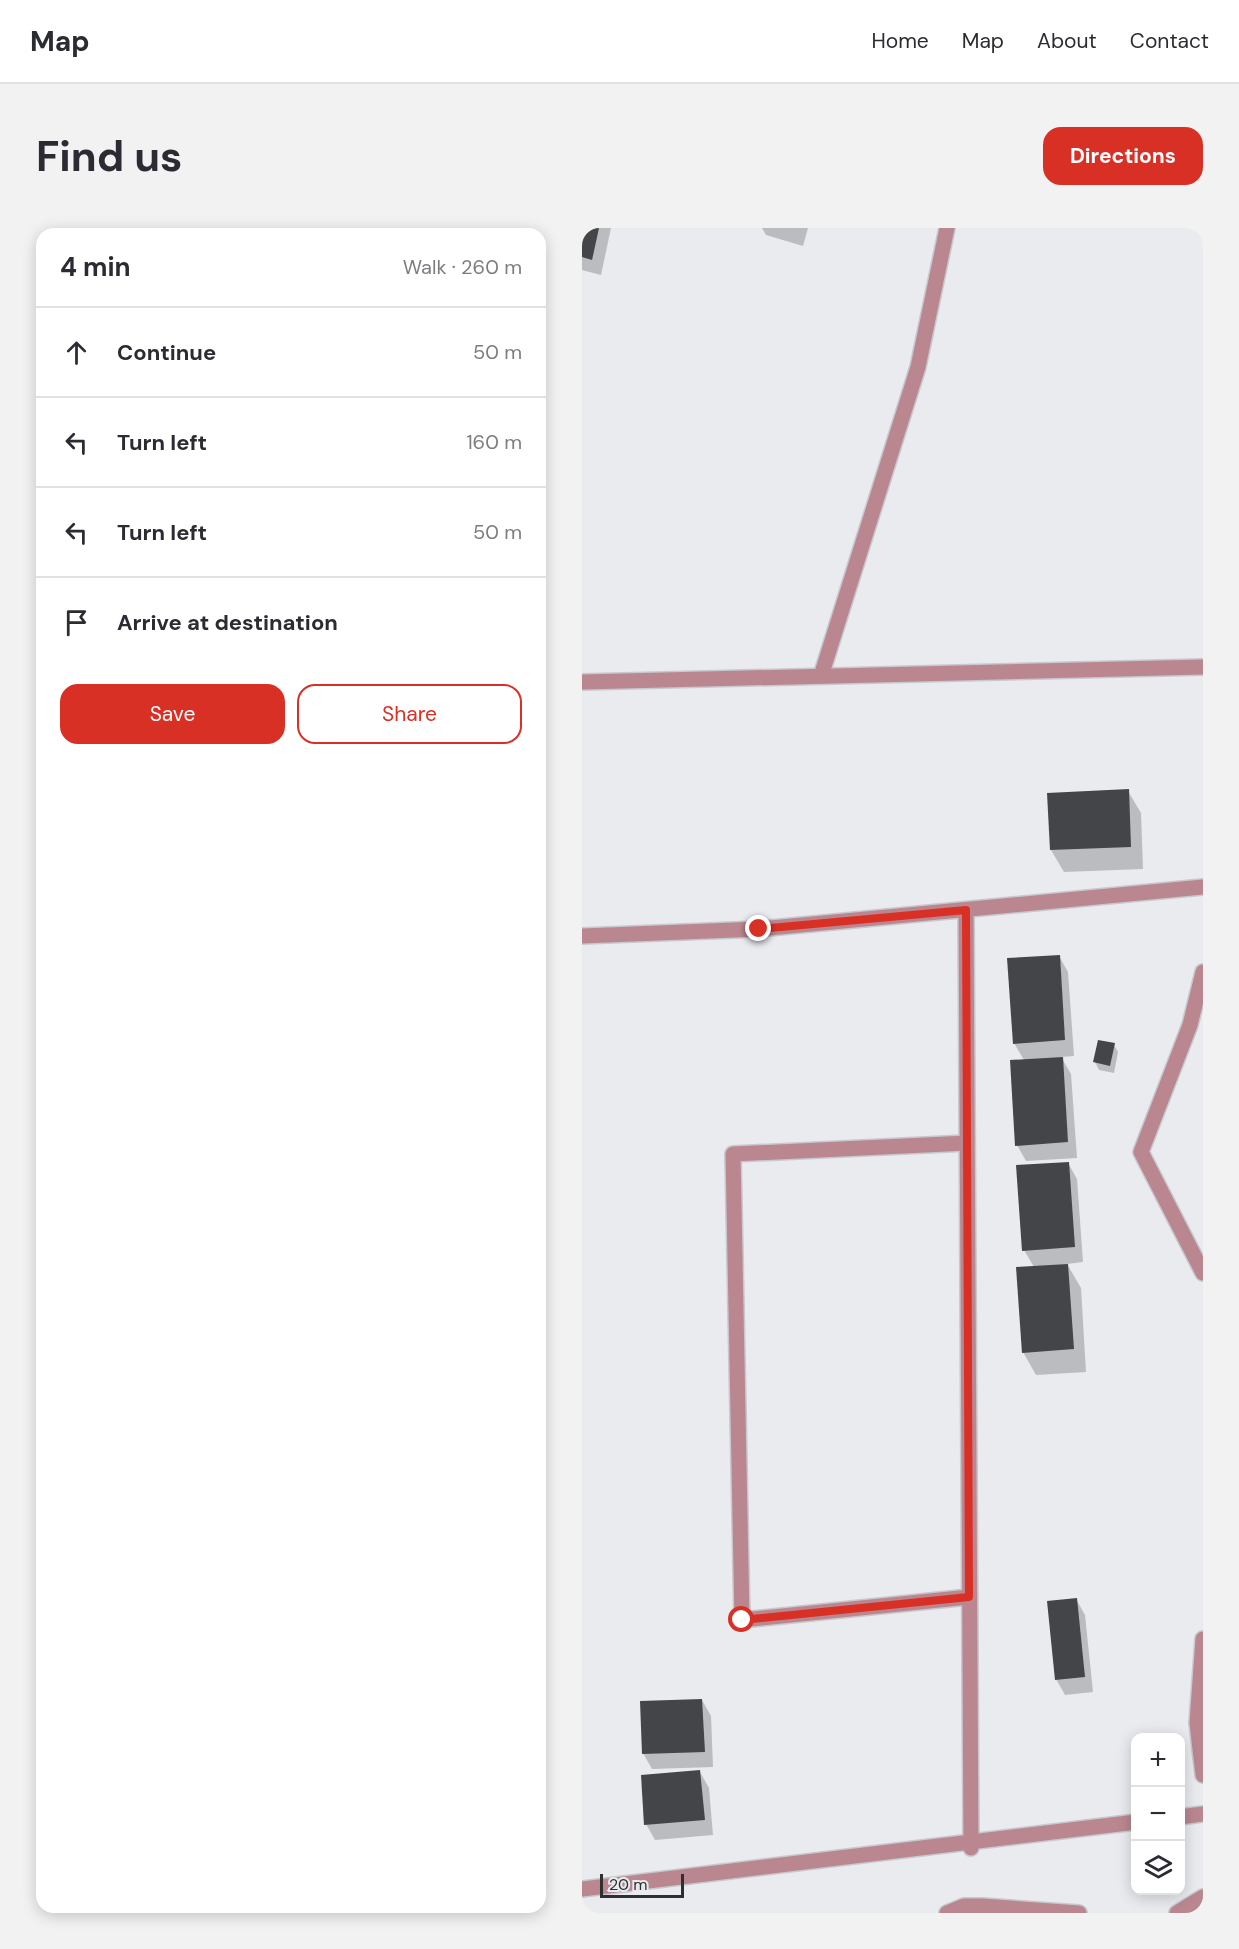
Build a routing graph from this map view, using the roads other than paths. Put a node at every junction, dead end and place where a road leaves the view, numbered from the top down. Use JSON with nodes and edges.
{"nodes":[{"id":1,"x":947,"y":228,"type":"edge"},
{"id":2,"x":1203,"y":667,"type":"edge"},
{"id":3,"x":821,"y":675,"type":"junction"},
{"id":4,"x":582,"y":682,"type":"edge"},
{"id":5,"x":1203,"y":887,"type":"edge"},
{"id":6,"x":966,"y":910,"type":"junction"},
{"id":7,"x":582,"y":936,"type":"edge"},
{"id":8,"x":1203,"y":972,"type":"edge"},
{"id":9,"x":967,"y":1143,"type":"junction"},
{"id":10,"x":1203,"y":1274,"type":"edge"},
{"id":11,"x":969,"y":1597,"type":"junction"},
{"id":12,"x":1203,"y":1639,"type":"edge"},
{"id":13,"x":1203,"y":1775,"type":"edge"},
{"id":14,"x":1203,"y":1814,"type":"edge"},
{"id":15,"x":1185,"y":1816,"type":"edge"},
{"id":16,"x":1131,"y":1823,"type":"edge"},
{"id":17,"x":971,"y":1845,"type":"junction"},
{"id":18,"x":582,"y":1889,"type":"edge"},
{"id":19,"x":1203,"y":1897,"type":"edge"},
{"id":20,"x":947,"y":1913,"type":"edge"},
{"id":21,"x":1079,"y":1913,"type":"edge"},
{"id":22,"x":1178,"y":1913,"type":"edge"}],
"edges":[{"from":1,"to":3,"type":"street"},
{"from":2,"to":3,"type":"street"},
{"from":3,"to":4,"type":"street"},
{"from":5,"to":6,"type":"street"},
{"from":6,"to":7,"type":"street"},
{"from":6,"to":9,"type":"street"},
{"from":8,"to":10,"type":"street"},
{"from":9,"to":11,"type":"street"},
{"from":9,"to":11,"type":"street"},
{"from":11,"to":17,"type":"street"},
{"from":12,"to":13,"type":"street"},
{"from":14,"to":15,"type":"street"},
{"from":16,"to":17,"type":"street"},
{"from":17,"to":18,"type":"street"},
{"from":19,"to":22,"type":"street"},
{"from":20,"to":21,"type":"street"}]}
